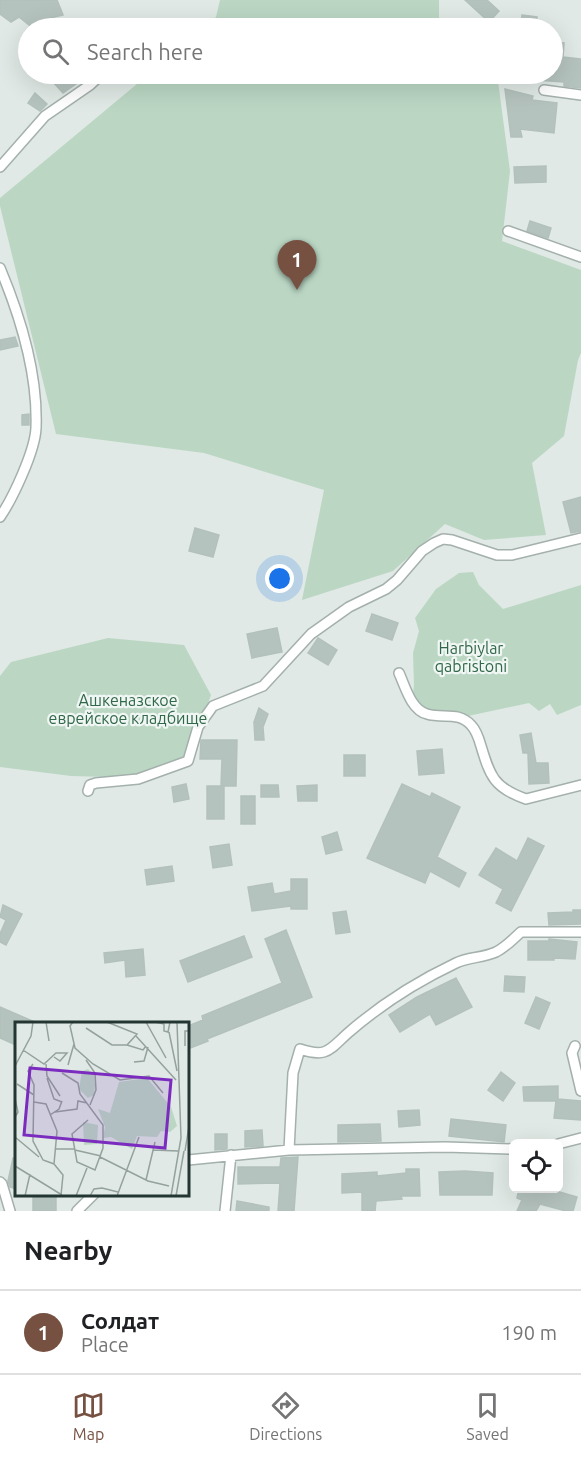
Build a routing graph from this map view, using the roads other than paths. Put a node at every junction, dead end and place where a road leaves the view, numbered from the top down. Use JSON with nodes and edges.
{"nodes":[{"id":1,"x":91,"y":84,"type":"edge"},
{"id":2,"x":544,"y":90,"type":"dead end"},
{"id":3,"x":581,"y":95,"type":"edge"},
{"id":4,"x":0,"y":167,"type":"edge"},
{"id":5,"x":508,"y":231,"type":"dead end"},
{"id":6,"x":581,"y":257,"type":"edge"},
{"id":7,"x":0,"y":268,"type":"edge"},
{"id":8,"x":0,"y":517,"type":"edge"},
{"id":9,"x":581,"y":538,"type":"edge"},
{"id":10,"x":399,"y":673,"type":"dead end"},
{"id":11,"x":581,"y":785,"type":"edge"},
{"id":12,"x":88,"y":791,"type":"dead end"},
{"id":13,"x":581,"y":932,"type":"edge"},
{"id":14,"x":575,"y":1046,"type":"dead end"},
{"id":15,"x":581,"y":1091,"type":"edge"},
{"id":16,"x":581,"y":1138,"type":"edge"},
{"id":17,"x":563,"y":1143,"type":"edge"},
{"id":18,"x":509,"y":1149,"type":"edge"},
{"id":19,"x":290,"y":1150,"type":"junction"},
{"id":20,"x":231,"y":1155,"type":"junction"},
{"id":21,"x":189,"y":1160,"type":"edge"},
{"id":22,"x":0,"y":1182,"type":"edge"},
{"id":23,"x":92,"y":1196,"type":"edge"},
{"id":24,"x":10,"y":1211,"type":"edge"},
{"id":25,"x":77,"y":1211,"type":"edge"},
{"id":26,"x":225,"y":1211,"type":"edge"}],
"edges":[{"from":1,"to":4,"type":"street"},
{"from":2,"to":3,"type":"street"},
{"from":5,"to":6,"type":"street"},
{"from":7,"to":8,"type":"street"},
{"from":9,"to":12,"type":"street"},
{"from":10,"to":11,"type":"street"},
{"from":13,"to":19,"type":"street"},
{"from":14,"to":15,"type":"street"},
{"from":16,"to":17,"type":"street"},
{"from":18,"to":19,"type":"street"},
{"from":19,"to":20,"type":"street"},
{"from":20,"to":21,"type":"street"},
{"from":20,"to":26,"type":"street"},
{"from":22,"to":24,"type":"street"},
{"from":23,"to":25,"type":"street"}]}
